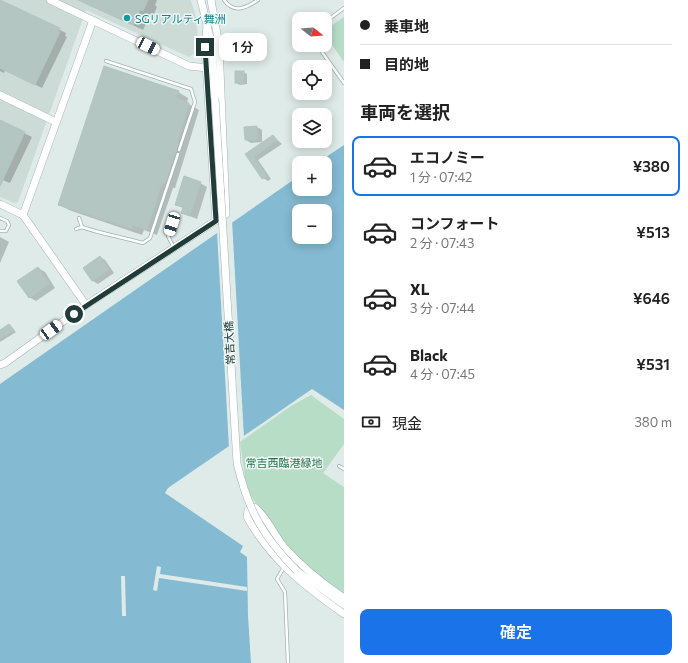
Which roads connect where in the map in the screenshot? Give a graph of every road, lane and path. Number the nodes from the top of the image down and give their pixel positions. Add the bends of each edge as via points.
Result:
1 (50, 0) edge
2 (201, 0) edge
3 (211, 0) edge
4 (224, 0) edge
5 (258, 0) edge
6 (344, 8) edge
7 (332, 17) edge
8 (93, 20) junction
9 (206, 26) junction
10 (216, 26) junction
11 (212, 46) junction
12 (322, 52) edge
13 (106, 61) dead end
14 (207, 68) junction
15 (344, 83) edge
16 (0, 95) edge
17 (56, 122) junction
18 (179, 150) dead end
19 (178, 154) dead end
20 (0, 204) edge
21 (23, 215) junction
22 (0, 218) edge
23 (79, 218) dead end
24 (216, 221) junction
25 (172, 224) dead end
26 (82, 226) junction
27 (76, 228) dead end
28 (0, 231) edge
29 (174, 248) junction
30 (86, 305) junction
31 (0, 365) edge
32 (339, 466) dead end
33 (344, 469) edge
34 (284, 567) junction
35 (344, 598) edge
36 (344, 606) edge
37 (344, 614) edge
38 (288, 663) edge

1 - 8 street
2 - 9 street
3 - 10 street
4 - 5 lane via 238,9 246,8
6 - 7 lane
8 - 14 street via 189,66
8 - 17 street
9 - 11 street
9 - 14 street
10 - 11 street
10 - 24 street via 222,90 226,214
11 - 36 street, 常吉大橋, bridge via 237,463 256,520 266,537 297,571
12 - 15 lane
13 - 18 lane via 191,89 195,102
14 - 24 street
16 - 17 street
17 - 21 street
19 - 26 lane via 150,238 143,243 96,232
20 - 21 street
21 - 30 street
22 - 28 lane via 9,225 6,231
23 - 26 lane
24 - 29 street
25 - 29 lane via 168,236
26 - 27 lane
29 - 30 street
30 - 31 street via 5,364
32 - 33 lane
34 - 35 street via 259,537 247,517 250,508 258,510 295,559
34 - 37 street via 302,584
34 - 38 lane via 277,579 286,592

